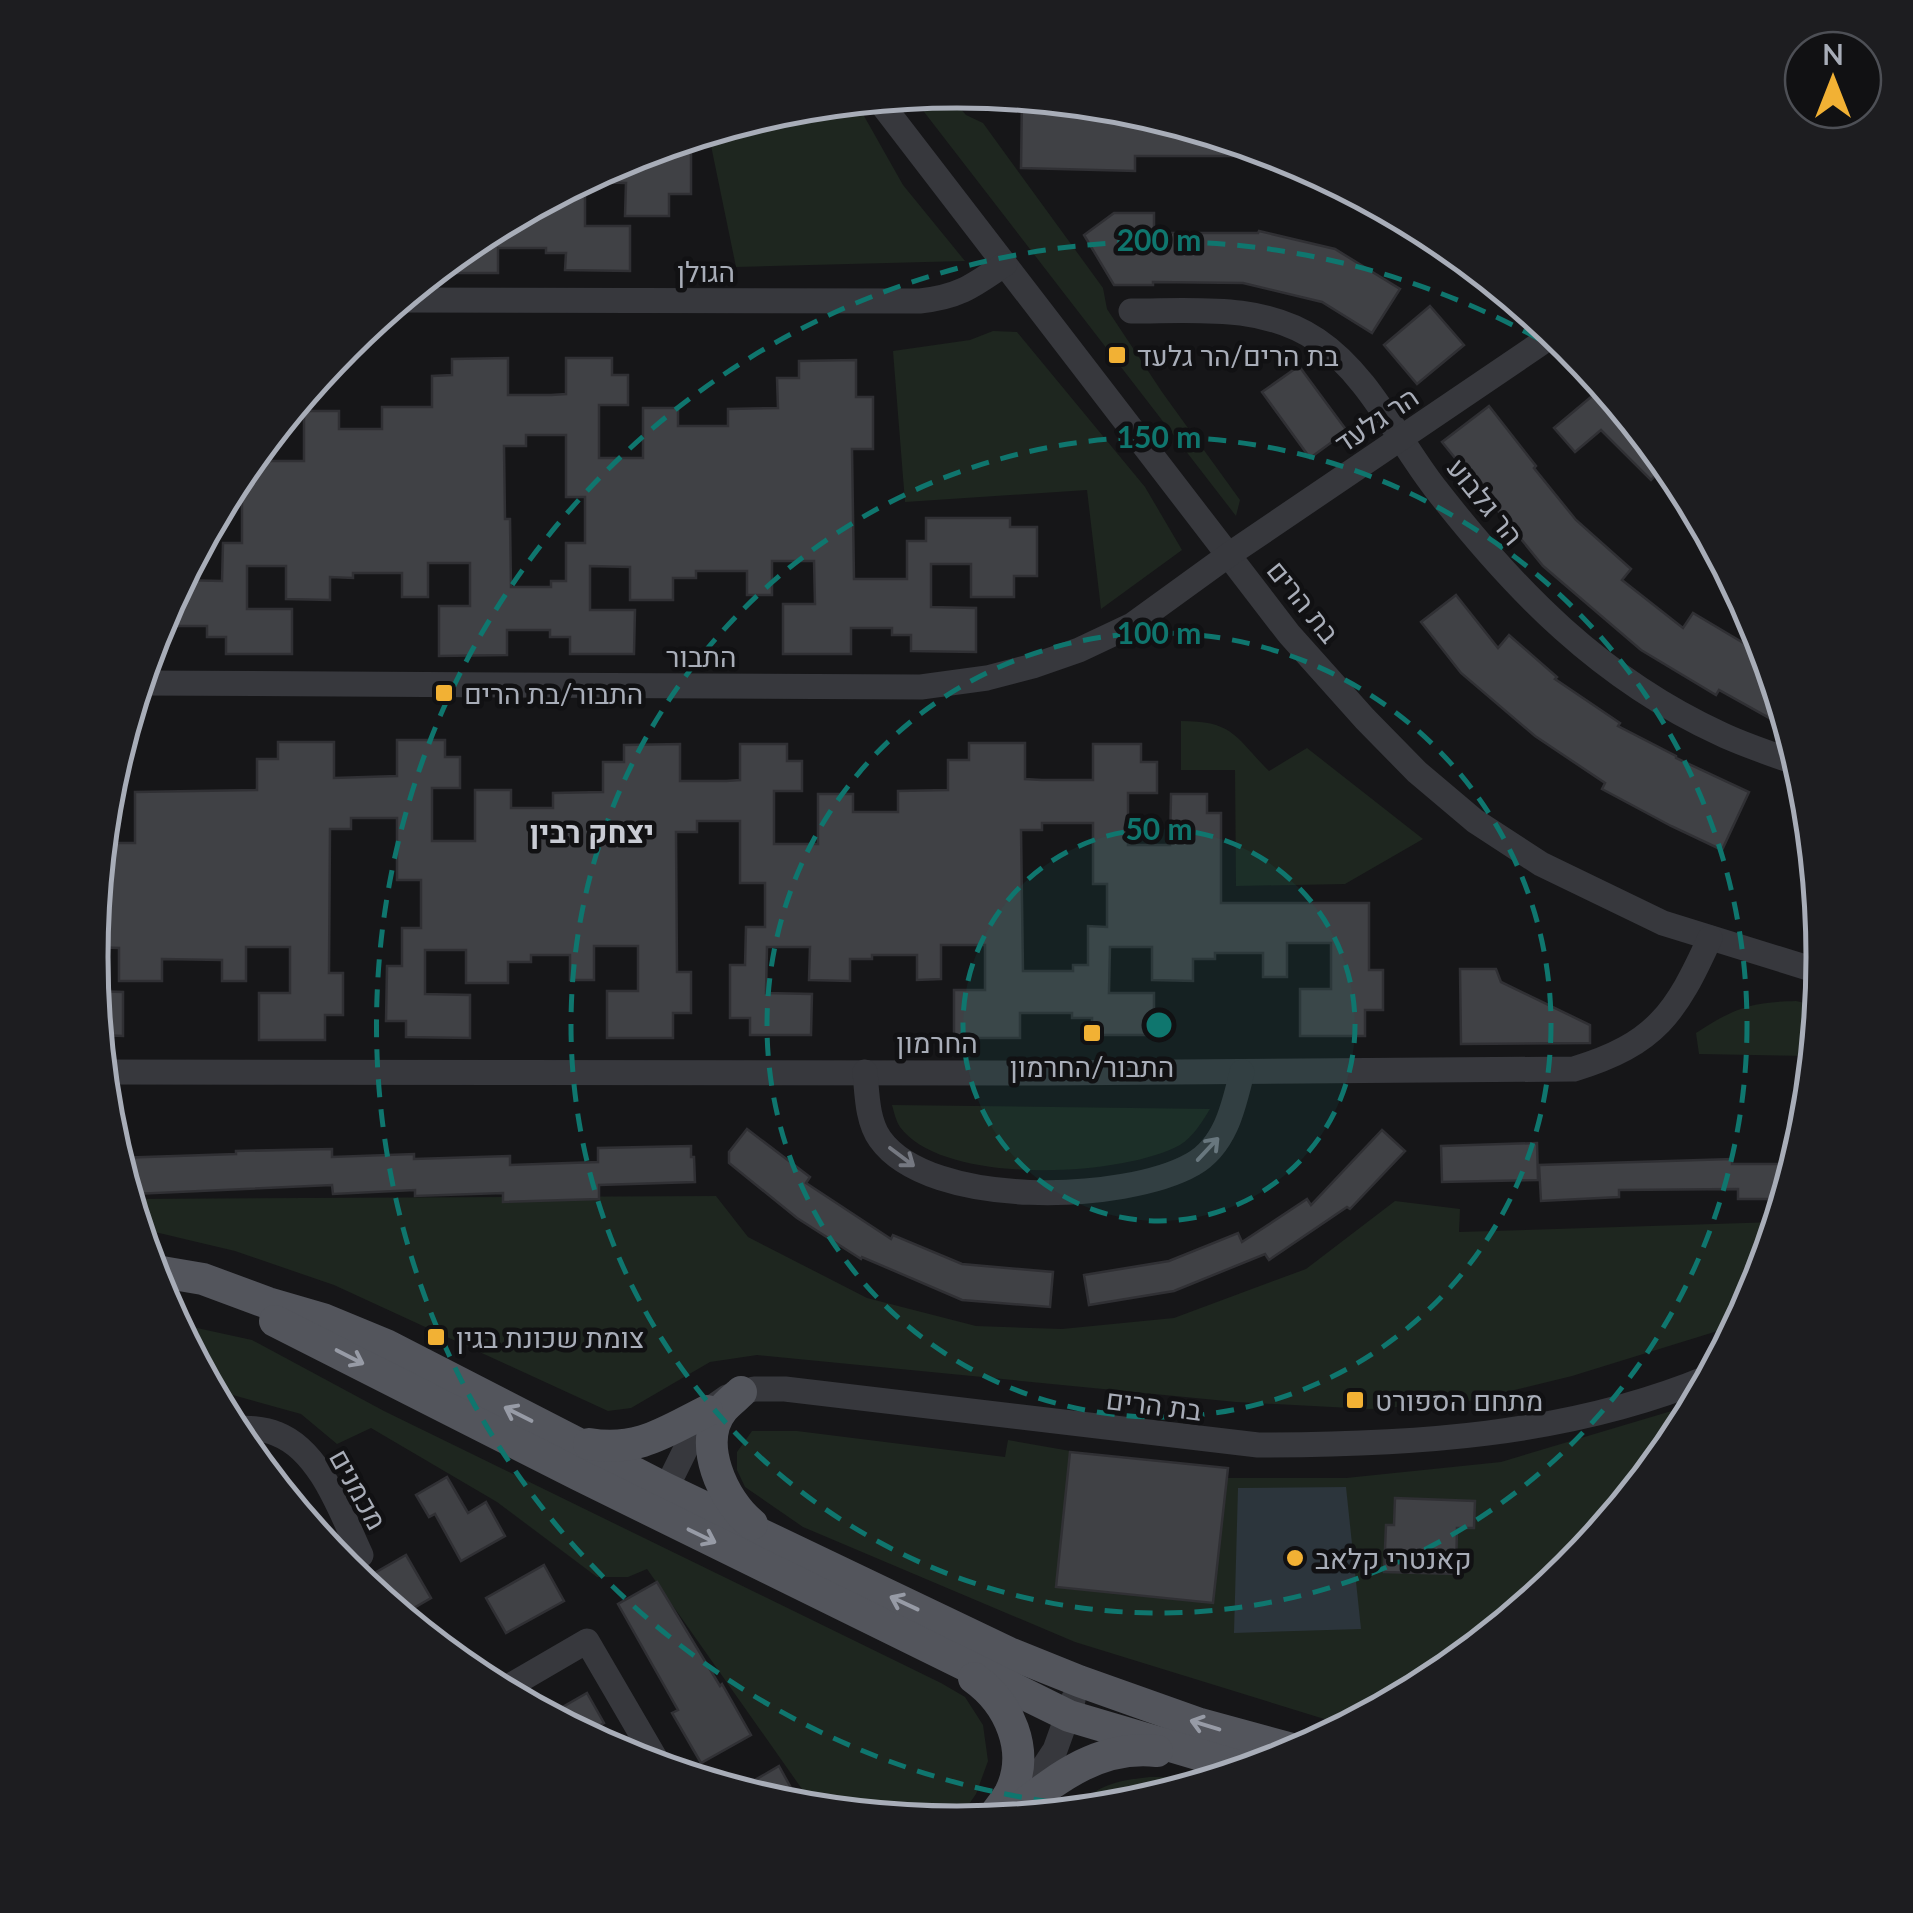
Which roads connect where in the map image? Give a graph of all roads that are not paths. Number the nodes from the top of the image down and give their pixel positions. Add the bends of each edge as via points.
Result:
1 (887, 111) edge
2 (1004, 264) junction
3 (419, 300) edge
4 (1131, 310) dead end
5 (1542, 342) edge
6 (1401, 438) junction
7 (1230, 554) junction
8 (153, 684) edge
9 (1782, 757) edge
10 (1710, 938) junction
11 (1806, 967) edge
12 (116, 1072) edge
13 (864, 1072) junction
14 (1242, 1072) junction
15 (169, 1273) edge
16 (202, 1278) junction
17 (1690, 1384) edge
18 (742, 1392) junction
19 (707, 1411) junction
20 (252, 1430) edge
21 (571, 1441) junction
22 (660, 1501) junction
23 (771, 1540) junction
24 (361, 1554) dead end
25 (947, 1658) junction
26 (515, 1681) edge
27 (1078, 1681) junction
28 (1069, 1716) junction
29 (1273, 1744) edge
30 (649, 1747) edge
31 (1223, 1762) edge
32 (1219, 1763) edge
33 (1027, 1802) edge
34 (1017, 1803) edge
35 (1002, 1804) edge

1 - 2 street, בת הרים
2 - 3 street, הגולן via 948,298 920,301
2 - 7 street, בת הרים
4 - 6 street, הר גלבוע via 1252,314 1315,338 1343,360
5 - 6 street, הר גלעד
6 - 7 street, הר גלעד
6 - 9 street, הר גלבוע via 1491,558 1566,634 1662,703
7 - 8 street, התבור via 1132,625 1078,650 987,678 921,688
7 - 10 street, בת הרים via 1365,719 1474,821 1540,864
10 - 11 street, בת הרים
10 - 14 street, החרמון via 1666,1016 1637,1044 1574,1070
12 - 13 street, החרמון
13 - 14 street, החרמון
13 -> 14 street via 879,1138 901,1158 932,1177 1038,1193 1148,1181 1195,1163 1231,1118
15 - 16 main road
21 -> 16 main road via 386,1345
16 -> 22 main road via 260,1314
17 - 18 street, בת הרים via 1526,1428 1336,1445 1258,1445 786,1389
18 - 19 street, בת הרים
18 - 23 main road via 722,1410 714,1458 741,1516
19 - 21 main road via 630,1446
19 - 22 street
20 - 24 street, מכמנים via 300,1447 326,1481
21 - 22 main road
22 - 23 main road
22 -> 25 main road
27 -> 23 main road
25 - 28 main road
25 - 35 main road via 986,1686 1013,1727 1017,1770
26 - 30 street via 587,1642
27 - 28 street
29 -> 27 main road
28 - 31 main road
28 - 34 street via 1055,1750
32 - 33 main road via 1120,1751 1070,1770

